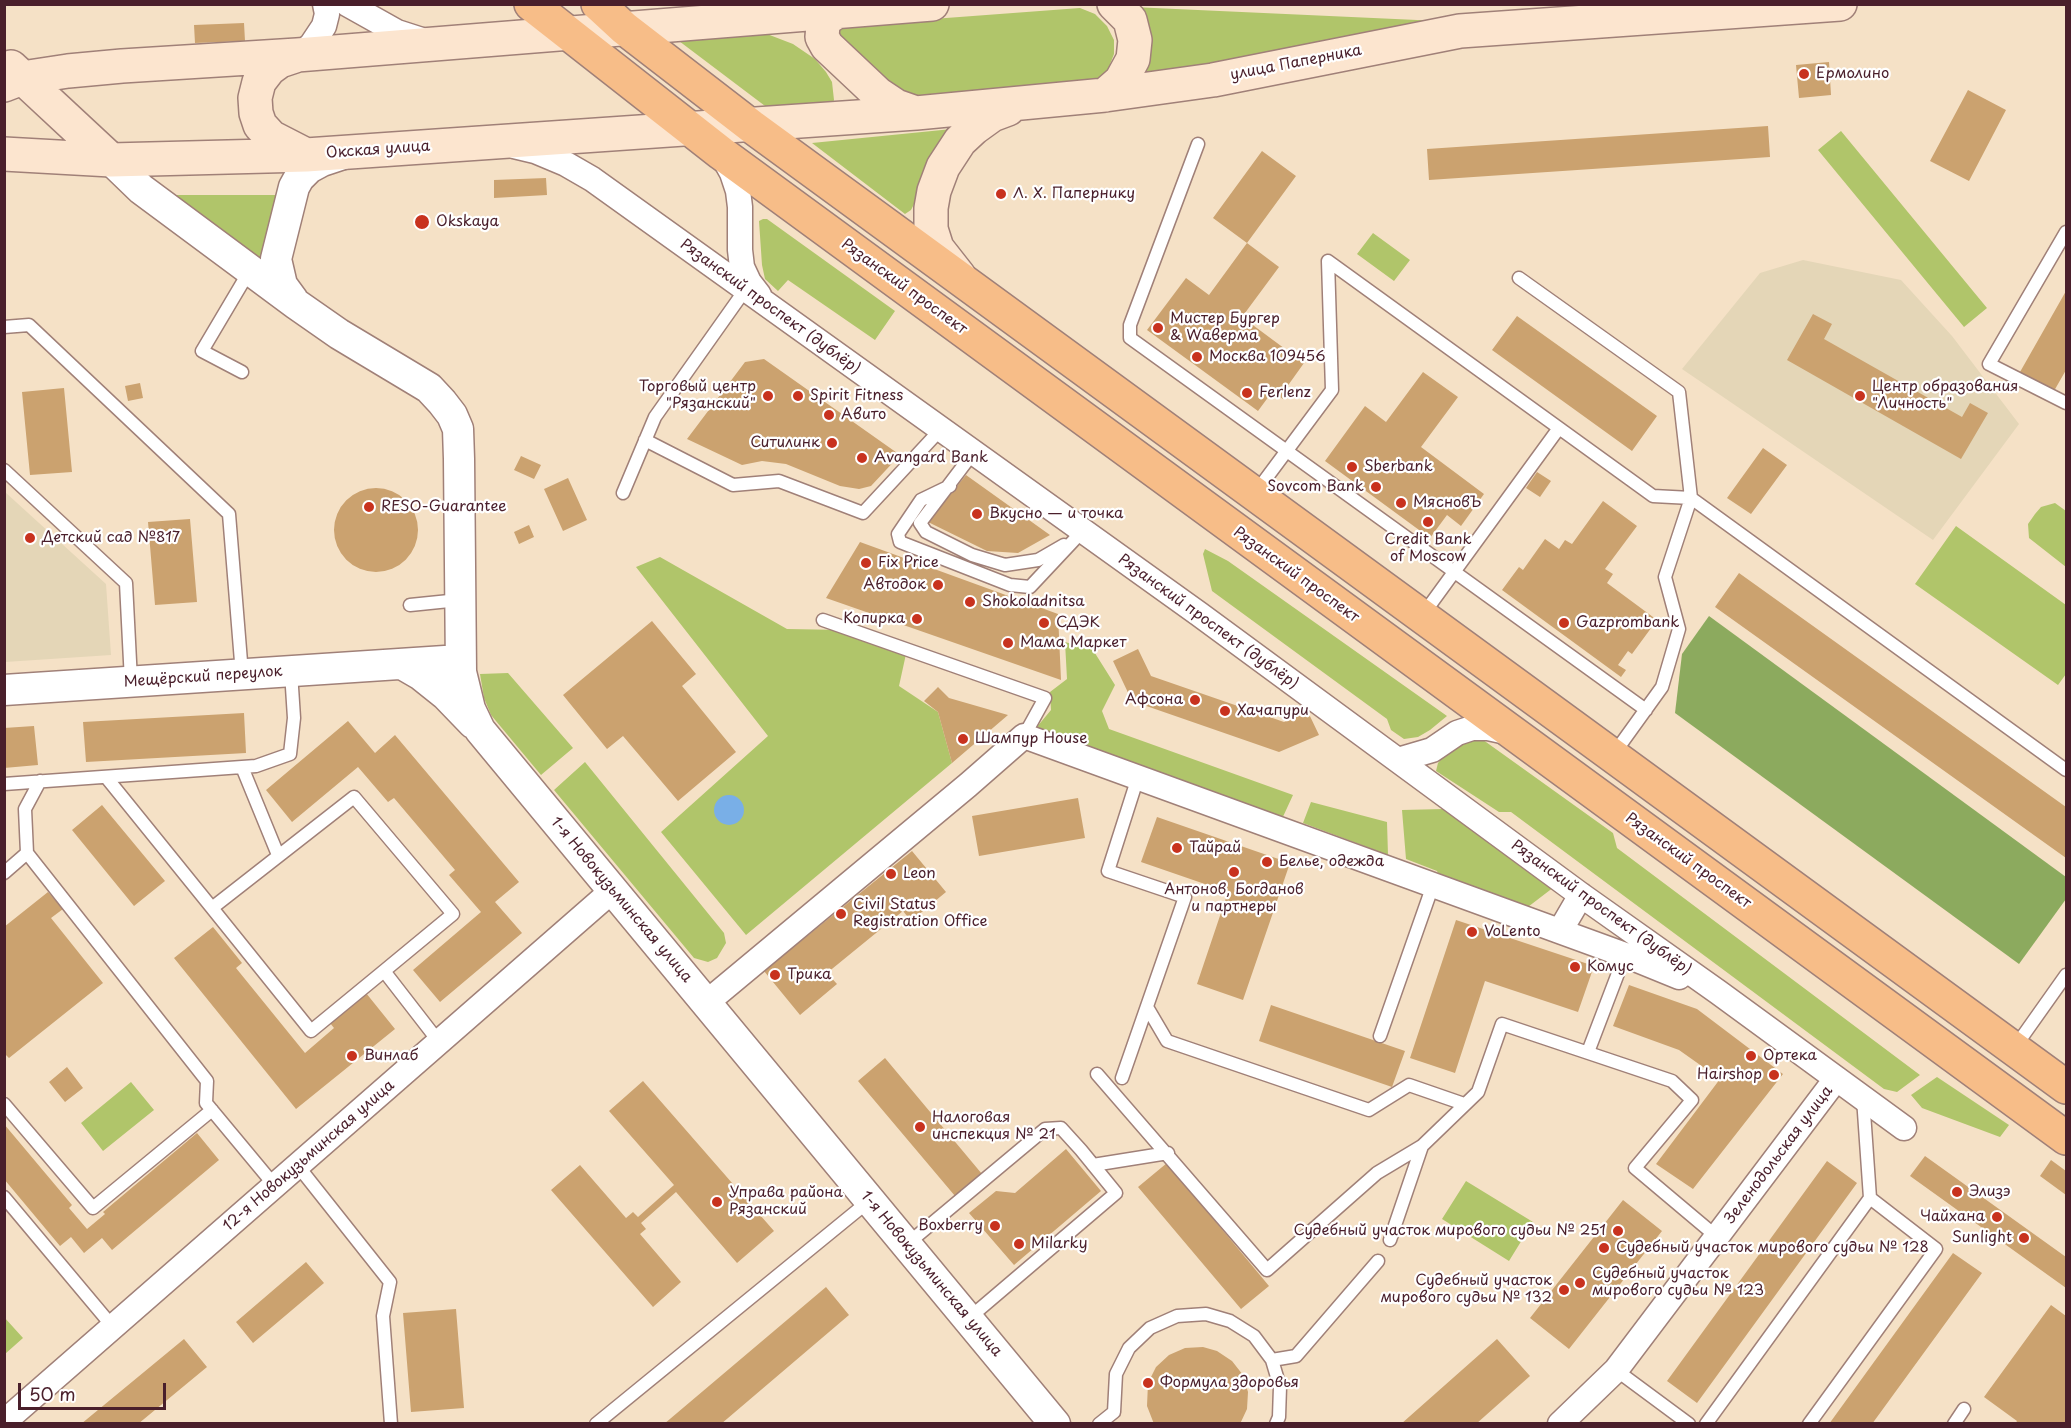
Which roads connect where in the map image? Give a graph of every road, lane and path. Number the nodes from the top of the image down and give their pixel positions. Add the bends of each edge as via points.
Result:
1 (325, 4) edge
2 (347, 4) edge
3 (531, 4) edge
4 (598, 4) edge
5 (932, 4) edge
6 (1113, 4) edge
7 (1840, 4) edge
8 (838, 10) junction
9 (624, 28) junction
10 (565, 33) junction
11 (436, 45) junction
12 (299, 55) junction
13 (10, 74) edge
14 (1105, 95) junction
15 (1025, 102) junction
16 (916, 113) junction
17 (751, 126) junction
18 (690, 130) junction
19 (498, 142) junction
20 (1198, 144) dead end
21 (354, 152) junction
22 (721, 153) junction
23 (4, 154) edge
24 (306, 155) junction
25 (111, 160) junction
26 (2067, 232) edge
27 (250, 270) junction
28 (1520, 278) dead end
29 (964, 282) junction
30 (754, 296) junction
31 (296, 304) junction
32 (4, 327) edge
33 (242, 372) dead end
34 (2067, 403) edge
35 (1560, 428) junction
36 (940, 429) junction
37 (645, 440) junction
38 (1287, 451) junction
39 (973, 453) junction
40 (4, 471) edge
41 (950, 486) junction
42 (623, 493) dead end
43 (1254, 495) junction
44 (1691, 498) junction
45 (1079, 535) junction
46 (1454, 572) junction
47 (460, 600) junction
48 (410, 605) dead end
49 (1421, 617) junction
50 (823, 620) dead end
51 (460, 660) junction
52 (402, 664) junction
53 (291, 671) junction
54 (242, 674) junction
55 (130, 681) junction
56 (4, 690) edge
57 (1646, 710) junction
58 (480, 730) junction
59 (1513, 733) junction
60 (1024, 736) junction
61 (1612, 756) junction
62 (1398, 760) junction
63 (242, 767) junction
64 (2067, 770) edge
65 (106, 777) junction
66 (1138, 777) junction
67 (40, 781) junction
68 (4, 784) edge
69 (27, 853) junction
70 (278, 855) junction
71 (4, 873) edge
72 (1433, 885) junction
73 (613, 890) junction
74 (1581, 895) junction
75 (212, 908) junction
76 (1560, 931) junction
77 (1625, 955) junction
78 (384, 971) junction
79 (2067, 975) edge
80 (1718, 992) junction
81 (706, 1004) junction
82 (1147, 1007) junction
83 (1380, 1036) dead end
84 (440, 1042) junction
85 (2014, 1049) junction
86 (1588, 1052) junction
87 (1097, 1074) dead end
88 (1122, 1078) dead end
89 (1836, 1079) junction
90 (2067, 1088) edge
91 (1863, 1098) junction
92 (4, 1104) edge
93 (1464, 1104) junction
94 (212, 1110) junction
95 (1905, 1128) dead end
96 (2067, 1138) edge
97 (1422, 1146) junction
98 (1168, 1153) junction
99 (1093, 1165) junction
100 (298, 1166) junction
101 (275, 1186) junction
102 (4, 1197) edge
103 (1870, 1197) junction
104 (869, 1200) junction
105 (1717, 1237) junction
106 (1390, 1240) dead end
107 (906, 1245) junction
108 (1378, 1260) dead end
109 (968, 1319) junction
110 (113, 1327) junction
111 (1272, 1360) junction
112 (1616, 1370) junction
113 (1964, 1409) dead end
114 (4, 1422) edge
115 (391, 1424) edge
116 (596, 1424) edge
117 (1055, 1424) edge
118 (1099, 1424) edge
119 (1276, 1424) edge
120 (1560, 1424) edge
121 (1689, 1424) edge
122 (1706, 1424) edge
123 (1809, 1424) edge
124 (1954, 1424) edge

1 - 12 street via 324,26
2 - 11 street via 397,32
3 - 10 main road, Рязанский проспект
4 - 9 main road
5 - 8 main road
6 - 14 main road via 1130,20 1135,40 1133,59 1121,81
7 - 14 main road, улица Паперника via 1460,31 1213,80
8 - 9 main road
8 - 16 main road via 823,25 822,37 827,46 878,94
9 - 10 main road
9 - 17 main road
10 - 11 main road
10 - 18 main road, Рязанский проспект
11 - 12 main road
12 - 13 main road
12 - 24 main road via 280,61 259,82 256,113 271,137
13 - 25 main road
14 - 15 main road, улица Паперника
15 - 16 main road, улица Паперника
15 - 29 main road via 992,115 960,141 943,167 934,191 931,229 937,248
16 - 17 main road, улица Паперника
17 - 18 main road, Окская улица
17 - 29 main road
18 - 19 main road, Окская улица
18 - 22 main road, Рязанский проспект
19 - 21 main road, Окская улица
19 - 30 street, Рязанский проспект (дублёр) via 535,151 592,179
20 - 38 lane via 1130,325 1130,338
21 - 24 main road, Окская улица
21 - 31 street via 335,155 309,168 294,187 276,259 282,285
22 - 30 street via 738,190 742,267
22 - 59 main road, Рязанский проспект
23 - 25 main road, Окская улица
24 - 25 main road, Окская улица
25 - 27 street, 1-я Новокузьминская улица via 141,189
26 - 34 lane via 1989,364
27 - 31 street, 1-я Новокузьминская улица
27 - 33 lane via 202,351
28 - 44 lane via 1679,392
29 - 43 main road
30 - 36 street, Рязанский проспект (дублёр)
30 - 37 lane via 655,417
31 - 47 street, 1-я Новокузьминская улица via 429,388 452,415 458,429
32 - 54 lane via 29,325 229,514
35 - 38 lane via 1328,261 1332,390
35 - 44 lane via 1653,496
35 - 46 lane
36 - 37 lane via 862,513 779,481 733,485
36 - 39 street, Рязанский проспект (дублёр)
37 - 42 lane
38 - 43 lane
38 - 46 lane
39 - 41 lane
39 - 45 street, Рязанский проспект (дублёр)
40 - 55 lane via 126,583
41 - 45 lane via 920,523 926,532 972,555 1005,566 1038,560
41 - 45 lane via 921,500 898,534 900,542 1010,585 1030,587
43 - 49 main road
44 - 57 lane via 1665,577 1679,629 1662,687
44 - 64 lane
45 - 62 street, Рязанский проспект (дублёр)
46 - 49 lane
46 - 57 lane
47 - 48 lane
47 - 51 street, 1-я Новокузьминская улица
49 - 61 main road
50 - 60 lane via 1045,698
51 - 52 street, Мещёрский переулок
51 - 58 street, 1-я Новокузьминская улица via 470,709
52 - 53 street, Мещёрский переулок
52 - 58 street via 446,695
53 - 54 street, Мещёрский переулок
53 - 63 lane via 294,718 290,754
54 - 55 street, Мещёрский переулок
55 - 56 street, Мещёрский переулок
57 - 61 lane
58 - 73 street, 1-я Новокузьминская улица
59 - 62 street via 1472,728 1432,750
59 - 96 main road, Рязанский проспект
60 - 66 street
60 - 81 street
61 - 85 main road
62 - 74 street, Рязанский проспект (дублёр)
63 - 65 lane
63 - 70 lane
65 - 67 lane
65 - 75 lane
66 - 72 street
66 - 82 lane via 1108,871 1185,897
67 - 68 lane
67 - 69 lane via 25,809
69 - 71 lane
69 - 94 lane via 207,1081 206,1103
70 - 75 lane
70 - 78 lane via 354,797 453,914
72 - 76 street
72 - 83 lane
73 - 81 street, 1-я Новокузьминская улица
73 - 84 street, 12-я Новокузьминская улица
74 - 76 street
74 - 80 street, Рязанский проспект (дублёр)
75 - 78 lane via 311,1031
76 - 77 street
77 - 80 street
77 - 86 lane
78 - 84 lane
79 - 85 lane
80 - 89 street, Рязанский проспект (дублёр)
81 - 104 street, 1-я Новокузьминская улица
82 - 88 lane
82 - 93 lane via 1167,1041 1369,1110 1409,1085
84 - 100 street, 12-я Новокузьминская улица
85 - 90 main road
86 - 93 lane via 1503,1024 1478,1092
86 - 105 lane via 1672,1081 1692,1100 1635,1168
87 - 98 lane
89 - 91 street, Рязанский проспект (дублёр)
89 - 105 street, Зеленодольская улица
91 - 95 street, Рязанский проспект (дублёр)
91 - 103 lane
92 - 94 lane via 93,1208
93 - 97 lane
94 - 101 lane
97 - 98 lane via 1377,1173 1267,1270
97 - 106 lane
98 - 99 lane
99 - 107 lane via 1061,1128 1045,1129
99 - 109 lane via 1116,1193
100 - 101 street, 12-я Новокузьминская улица
100 - 115 lane via 390,1282 382,1316
101 - 110 street, 12-я Новокузьминская улица
102 - 110 lane
103 - 122 lane
103 - 123 lane via 1936,1249
104 - 107 street, 1-я Новокузьминская улица
104 - 116 lane
105 - 112 street, Зеленодольская улица
107 - 109 street, 1-я Новокузьминская улица
108 - 111 lane via 1296,1356
109 - 117 street, 1-я Новокузьминская улица
110 - 114 street, 12-я Новокузьминская улица
111 - 118 lane via 1254,1336 1230,1321 1206,1314 1177,1316 1150,1328 1129,1348 1116,1374 1114,1412
111 - 119 lane via 1280,1387
112 - 120 street, Зеленодольская улица
112 - 121 lane
113 - 124 lane

